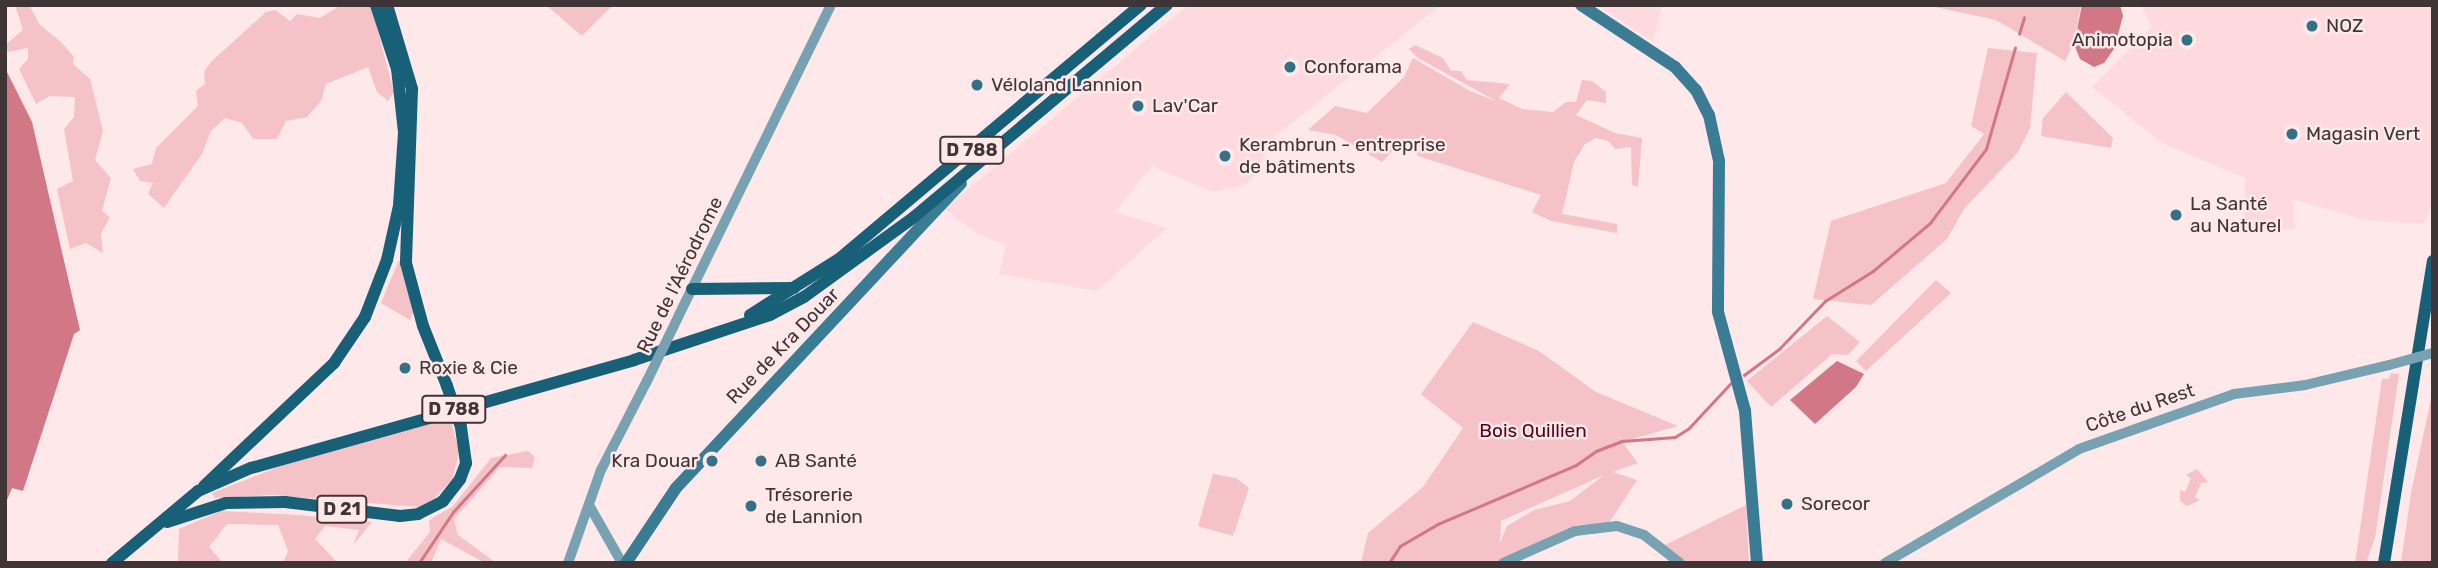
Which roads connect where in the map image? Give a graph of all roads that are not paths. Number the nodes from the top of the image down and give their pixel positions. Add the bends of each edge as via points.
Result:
1 (376, 5) edge
2 (387, 5) edge
3 (831, 5) edge
4 (1141, 5) edge
5 (1167, 5) edge
6 (1581, 5) edge
7 (978, 165) junction
8 (2433, 261) edge
9 (798, 288) junction
10 (692, 289) junction
11 (713, 334) junction
12 (2433, 354) edge
13 (198, 491) junction
14 (589, 505) junction
15 (160, 525) junction
16 (112, 563) edge
17 (568, 563) edge
18 (624, 563) edge
19 (1503, 563) edge
20 (1680, 563) edge
21 (1757, 563) edge
22 (1885, 563) edge
23 (2384, 563) edge

1 - 13 main road via 397,69 404,132 399,206 387,260 365,317 334,363
2 - 15 main road, D 21, bridge via 406,60 414,133 406,263 423,326 461,427 466,463 460,479 443,501 418,514 400,516 285,502 226,503 196,509
3 - 10 street, Rue de l'Aérodrome
4 - 9 main road, D 788 via 839,260
5 - 7 main road, D 788
6 - 21 main road via 1675,67 1696,90 1709,115 1719,161 1718,312 1746,420
7 - 11 main road, D 788 via 815,290 770,315
7 - 18 main road, Rue de Kra Douar via 676,488
8 - 23 main road
9 - 10 main road
9 - 11 main road, D 788
10 - 14 street, Rue de l'Aérodrome, bridge via 601,470
11 - 13 main road, D 788 via 293,453
12 - 22 street, Côte du Rest, bridge via 2305,385 2234,394 2079,449
13 - 15 main road, D 788
14 - 17 street, Rue de l'Aérodrome
14 - 18 street
15 - 16 main road, D 788
19 - 20 street via 1574,531 1617,526 1644,535

